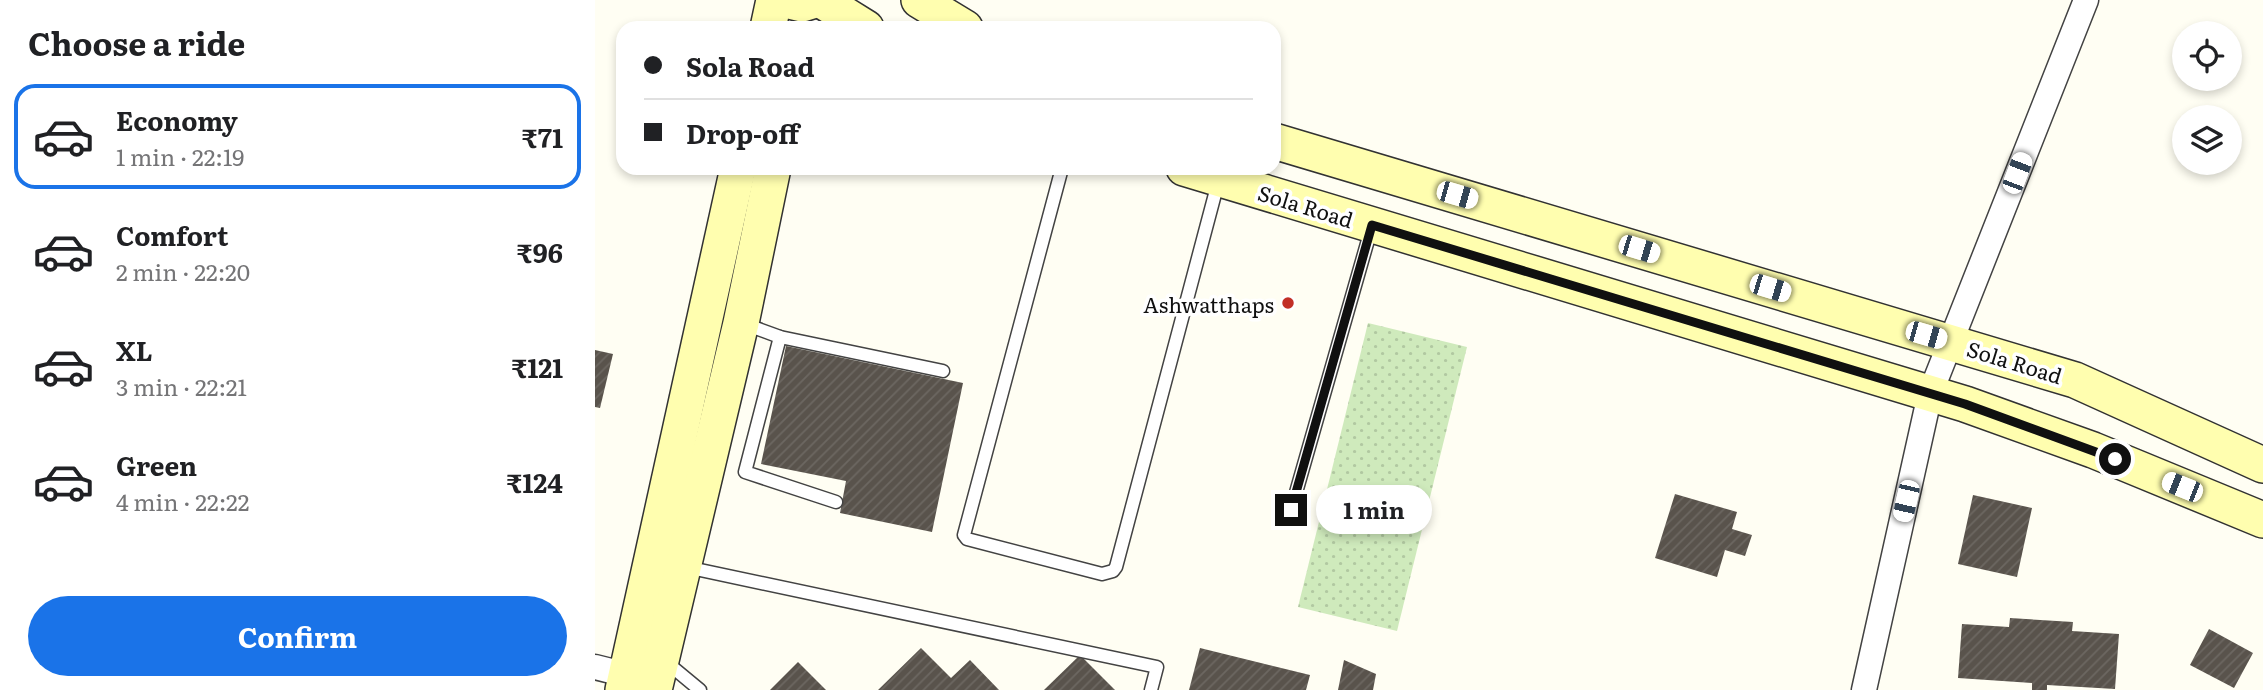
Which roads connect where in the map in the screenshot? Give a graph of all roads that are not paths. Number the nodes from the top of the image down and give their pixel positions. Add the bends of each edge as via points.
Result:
1 (919, 0) edge
2 (2086, 0) edge
3 (799, 5) edge
4 (777, 21) edge
5 (846, 21) edge
6 (954, 21) edge
7 (1281, 143) edge
8 (737, 175) edge
9 (772, 175) edge
10 (1060, 175) edge
11 (1206, 175) edge
12 (1219, 179) junction
13 (1372, 225) junction
14 (741, 323) junction
15 (780, 337) junction
16 (1952, 342) junction
17 (943, 371) dead end
18 (1930, 394) junction
19 (2263, 465) edge
20 (2204, 496) junction
21 (836, 502) dead end
22 (1291, 510) dead end
23 (2263, 520) edge
24 (2263, 538) edge
25 (683, 566) junction
26 (632, 676) edge
27 (700, 690) edge
28 (1151, 690) edge
29 (1864, 690) edge

1 - 6 main road
2 - 16 street
3 - 4 main road
3 - 5 main road
7 - 16 main road, Sola Road
8 - 26 main road
9 - 14 main road
10 - 12 lane via 964,535 1102,574 1116,567
11 - 12 main road, Sola Road
12 - 13 main road, Sola Road
13 - 18 main road, Sola Road
13 - 22 lane
14 - 15 lane
14 - 25 main road
15 - 17 lane
15 - 21 lane via 745,472
16 - 18 street
16 - 19 main road, Sola Road via 2075,380
18 - 20 main road, Sola Road via 2093,450
18 - 29 street
20 - 23 main road, Sola Road
20 - 24 main road
25 - 26 main road
25 - 28 lane via 1157,667
26 - 27 lane

